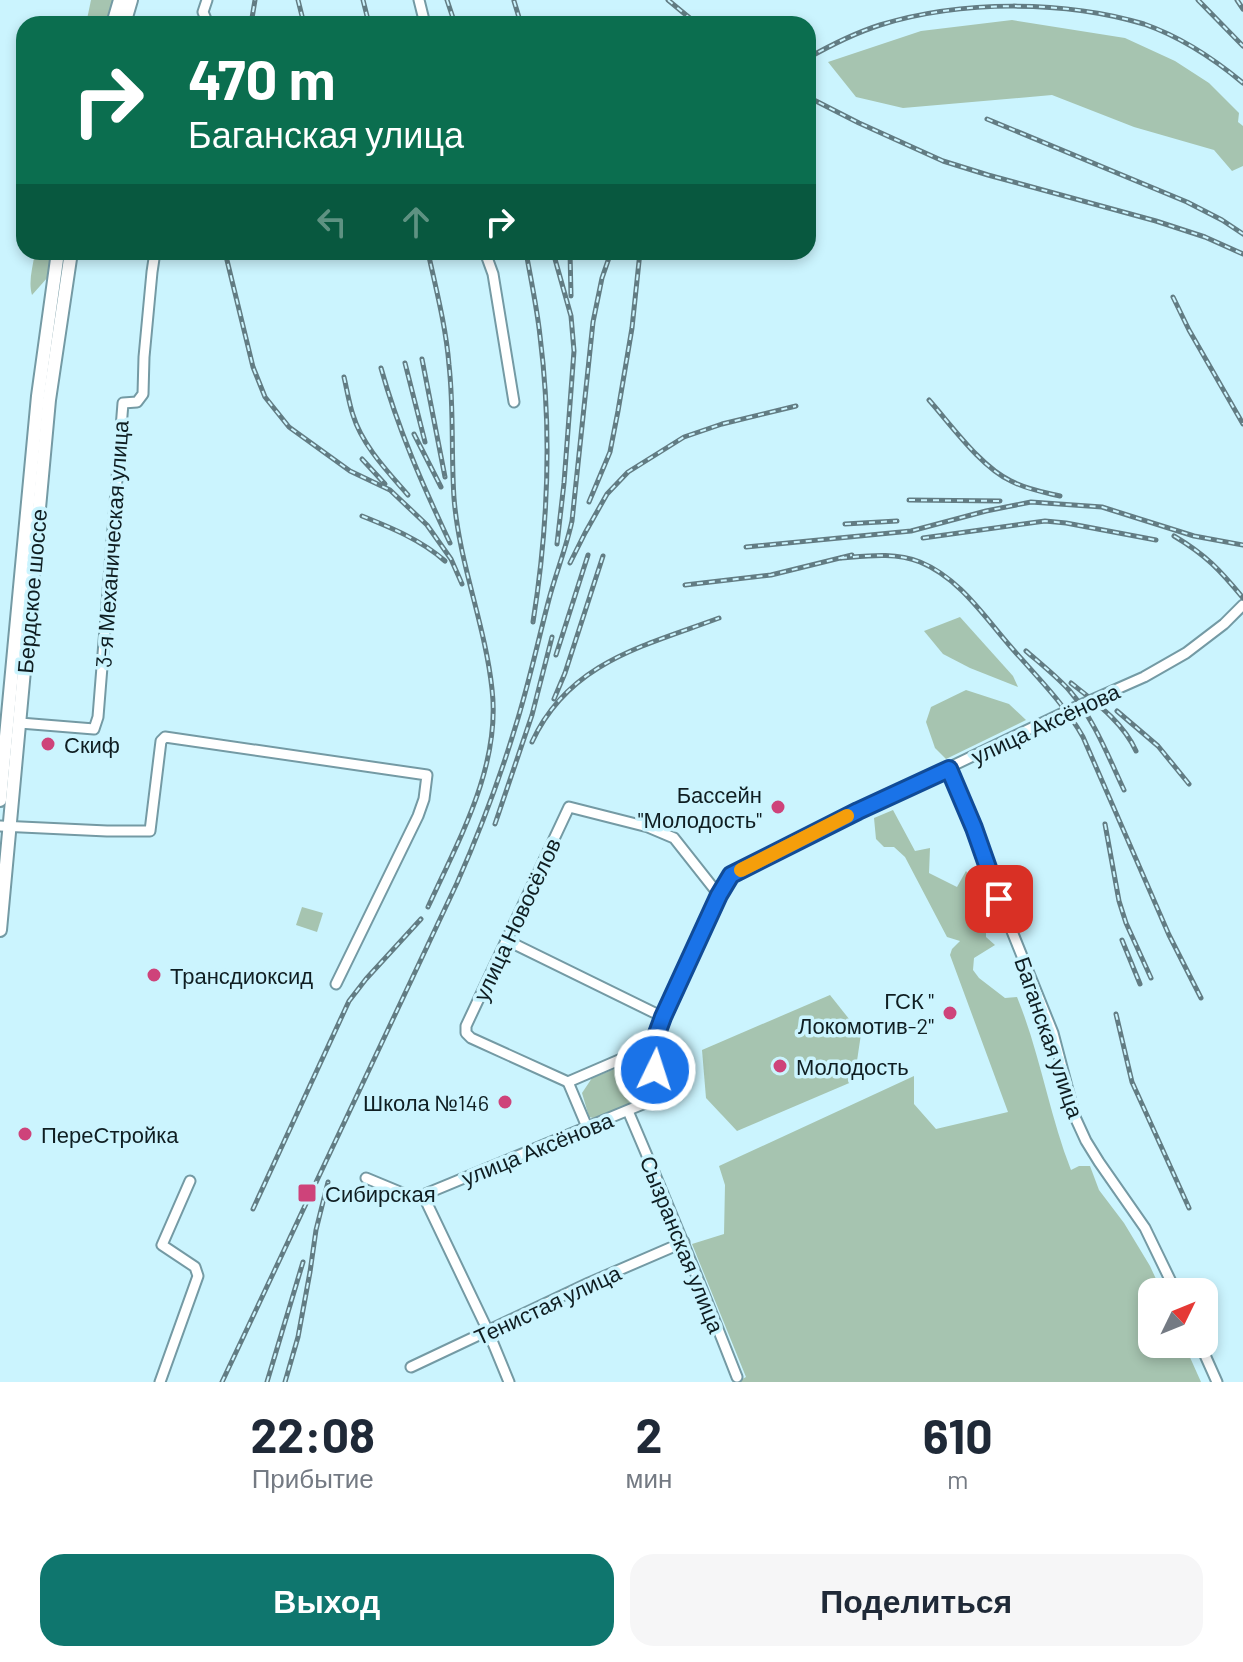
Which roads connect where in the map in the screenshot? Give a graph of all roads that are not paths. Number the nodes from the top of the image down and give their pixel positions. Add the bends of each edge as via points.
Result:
1 (57, 260) edge
2 (70, 260) edge
3 (154, 260) edge
4 (488, 260) edge
5 (514, 402) dead end
6 (1243, 605) edge
7 (20, 723) junction
8 (949, 769) junction
9 (0, 800) edge
10 (5, 826) edge
11 (3, 869) edge
12 (719, 895) junction
13 (0, 930) edge
14 (506, 940) junction
15 (336, 984) dead end
16 (663, 1017) junction
17 (655, 1039) junction
18 (568, 1082) junction
19 (628, 1111) junction
20 (587, 1127) junction
21 (366, 1178) dead end
22 (190, 1181) dead end
23 (423, 1195) junction
24 (684, 1242) junction
25 (1169, 1278) edge
26 (488, 1331) junction
27 (1206, 1358) edge
28 (411, 1367) dead end
29 (737, 1377) dead end
30 (160, 1382) edge
31 (509, 1382) edge
32 (1217, 1382) edge

1 - 9 highway, Бердское шоссе via 38,396
2 - 7 highway, Бердское шоссе via 47,414
3 - 7 street, 3-я Механическая улица via 143,394 137,402 123,403 98,717 94,729
4 - 5 street
6 - 8 street, улица Аксёнова via 1186,653 1144,677
7 - 10 highway, Бердское шоссе
8 - 12 street, улица Аксёнова via 731,875
8 - 25 street, Баганская улица via 1049,1020 1075,1117 1145,1228
10 - 11 highway, Бердское шоссе
10 - 15 street via 150,831 165,737 427,775 418,816
11 - 13 highway, Бердское шоссе
12 - 14 street, улица Новосёлов via 674,838 569,807
12 - 16 street, улица Аксёнова
14 - 16 street
14 - 18 street, улица Новосёлов via 466,1033
16 - 17 street, улица Аксёнова
17 - 18 street via 640,1051
17 - 19 street, улица Аксёнова via 658,1094
18 - 20 street
19 - 20 street, улица Аксёнова
19 - 24 street, Сызранская улица
20 - 23 street, улица Аксёнова
21 - 23 street via 407,1195
22 - 30 street via 162,1245 195,1267 198,1276
23 - 26 street
24 - 26 street, Тенистая улица
24 - 29 street, Сызранская улица
26 - 28 street, Тенистая улица
26 - 31 street
27 - 32 street

